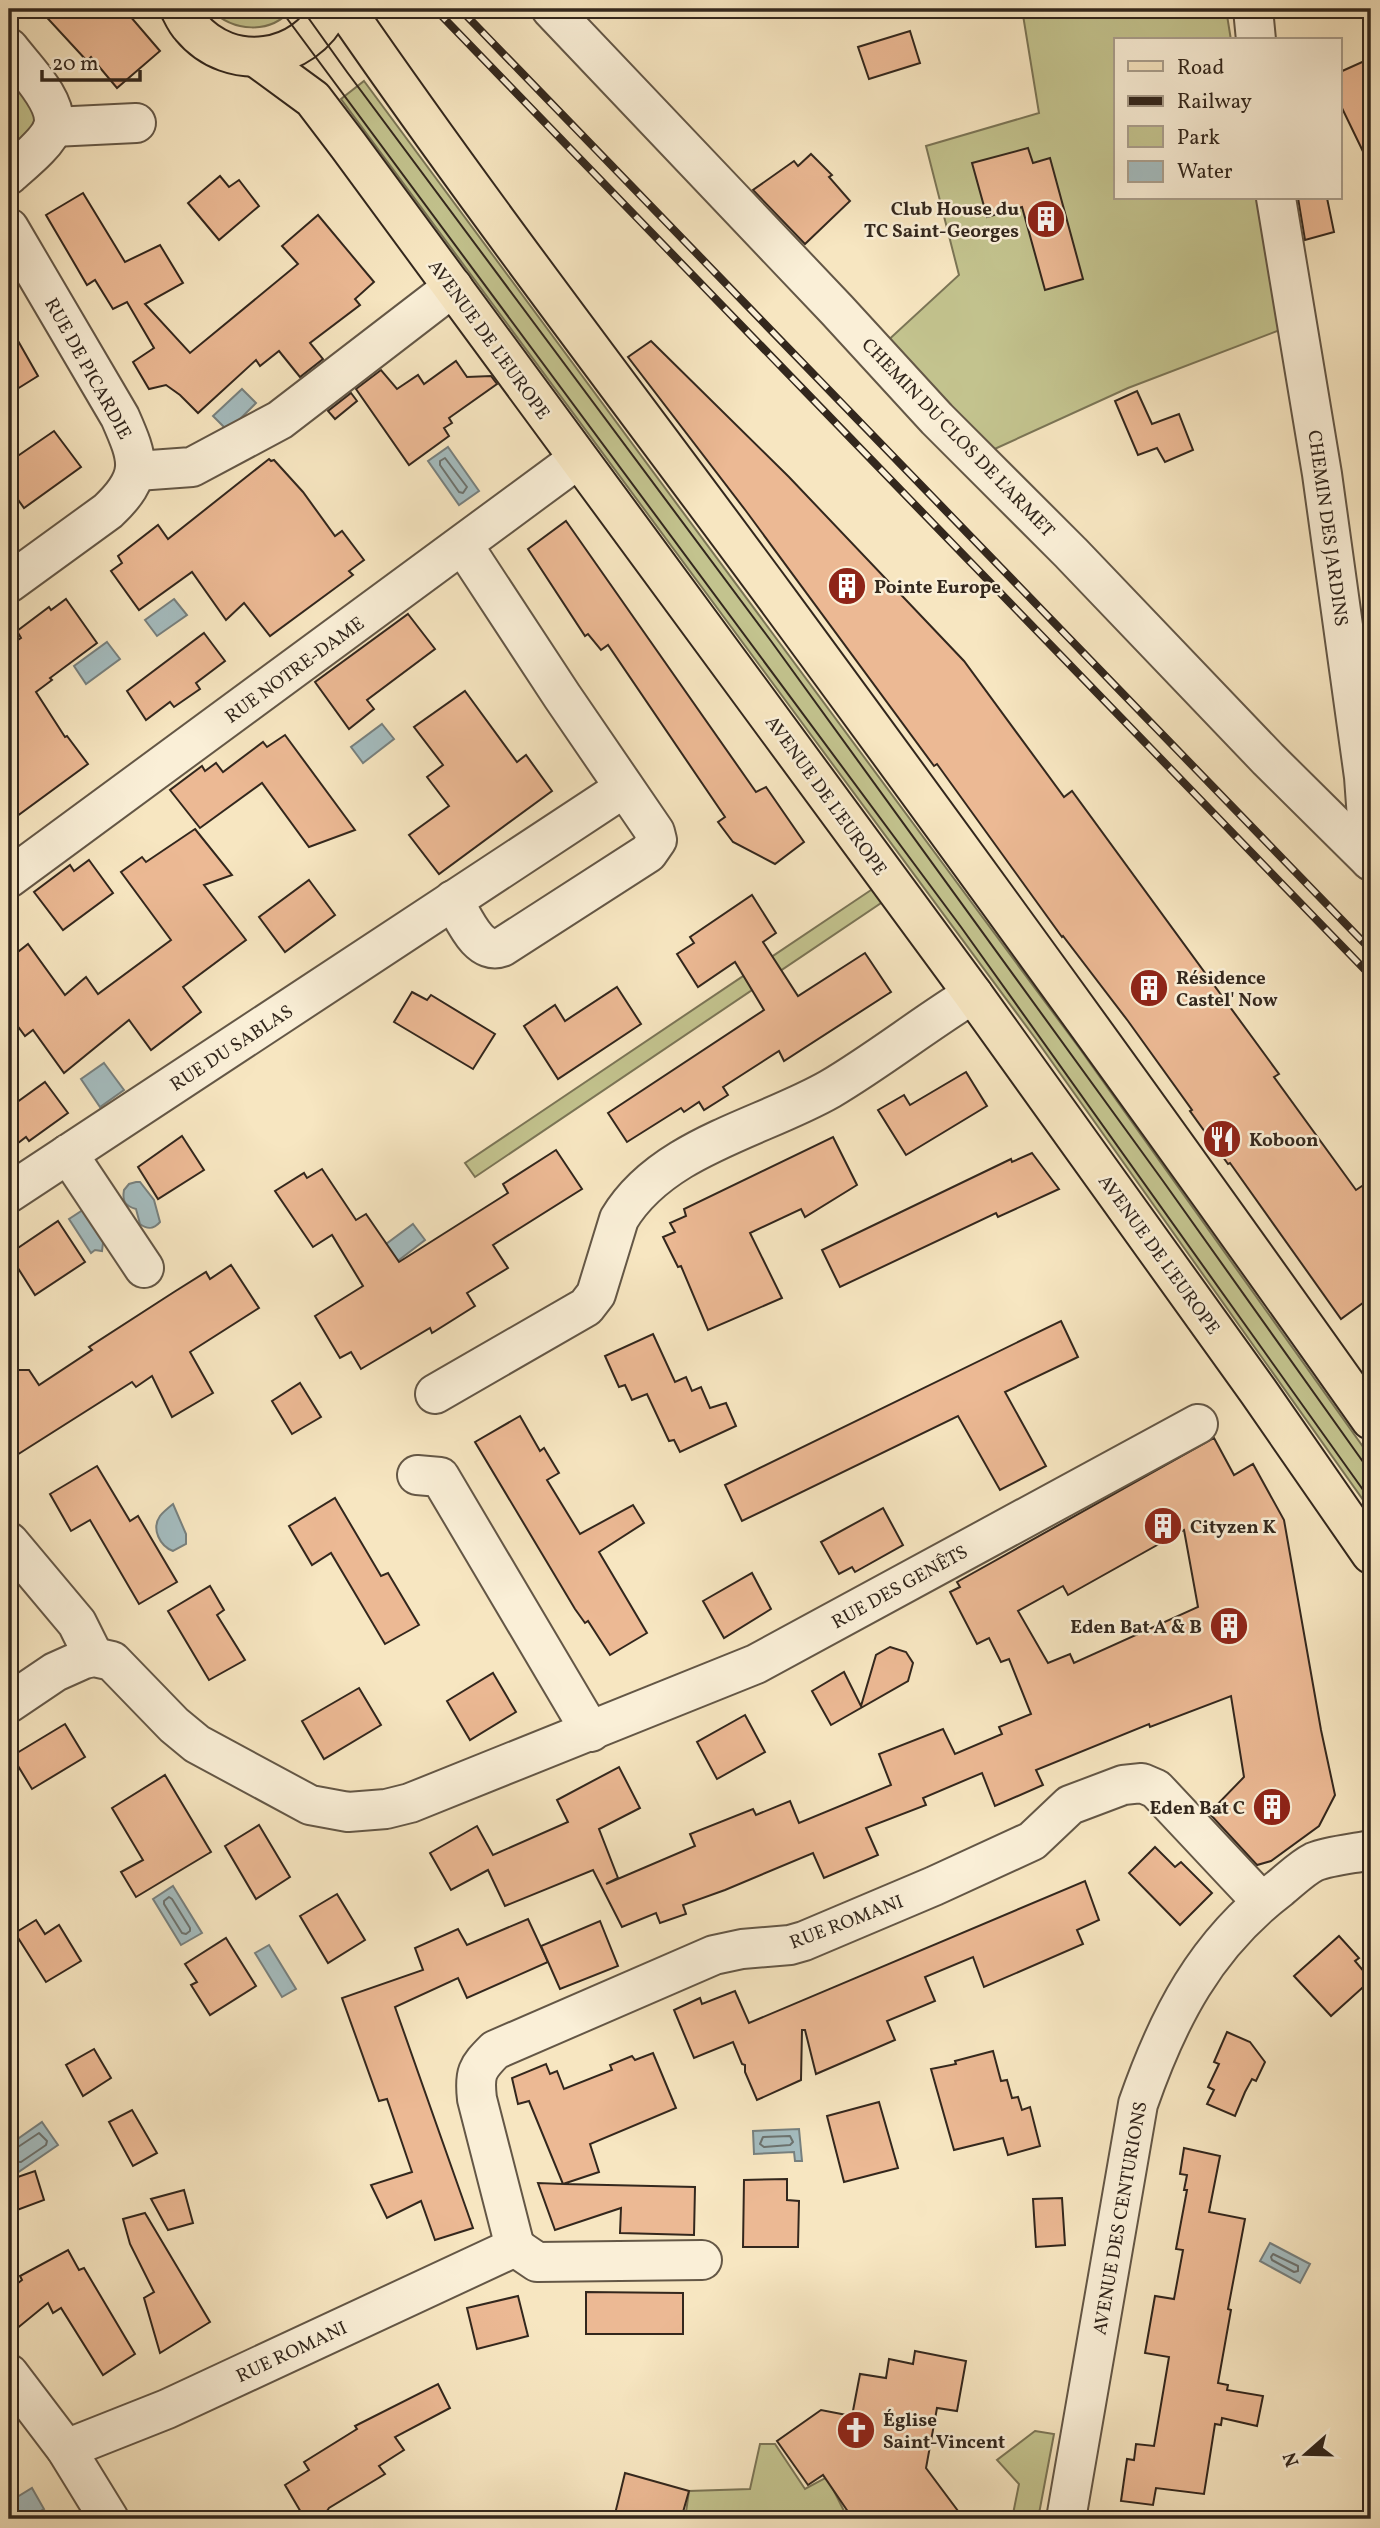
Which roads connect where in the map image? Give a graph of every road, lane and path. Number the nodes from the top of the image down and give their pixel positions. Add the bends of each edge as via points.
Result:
1 (180, 9) edge
2 (330, 9) edge
3 (345, 9) edge
4 (551, 9) edge
5 (1253, 9) edge
6 (1256, 38) edge
7 (9, 48) edge
8 (257, 58) junction
9 (136, 122) dead end
10 (53, 127) junction
11 (9, 176) edge
12 (1276, 200) edge
13 (9, 228) edge
14 (453, 287) junction
15 (579, 459) junction
16 (136, 471) junction
17 (463, 545) junction
18 (9, 583) edge
19 (1368, 776) edge
20 (624, 788) junction
21 (1371, 860) edge
22 (9, 878) edge
23 (453, 900) junction
24 (973, 994) junction
25 (68, 1154) junction
26 (9, 1193) edge
27 (144, 1268) dead end
28 (435, 1394) dead end
29 (1371, 1420) edge
30 (1198, 1424) dead end
31 (417, 1475) dead end
32 (9, 1542) edge
33 (1371, 1554) edge
34 (94, 1657) junction
35 (9, 1703) edge
36 (591, 1732) junction
37 (1370, 1851) edge
38 (1262, 1902) junction
39 (515, 2247) junction
40 (702, 2260) dead end
41 (9, 2374) edge
42 (66, 2449) junction
43 (109, 2519) edge
44 (1066, 2519) edge

1 - 8 main road via 190,27 209,44 232,55
2 - 8 main road via 305,41 282,53
3 - 29 main road
4 - 21 street, CHEMIN DU CLOS DE L'ARMET via 937,419
5 - 6 street
7 - 10 street via 46,95 54,111
8 - 14 main road, AVENUE DE L'EUROPE via 313,99
9 - 10 street
10 - 11 street
12 - 19 street, CHEMIN DES JARDINS
13 - 16 street, RUE DE PICARDIE via 120,417 134,449
14 - 15 main road, AVENUE DE L'EUROPE
14 - 16 street via 280,420 192,467
15 - 17 street, RUE NOTRE-DAME
15 - 24 main road, AVENUE DE L'EUROPE
16 - 18 street via 108,512
17 - 20 street
17 - 22 street, RUE NOTRE-DAME
19 - 21 street, CHEMIN DES JARDINS
20 - 23 street, RUE DU SABLAS
20 - 23 street via 655,832 657,839 648,853 494,950 478,941
23 - 25 street, RUE DU SABLAS
24 - 28 street via 830,1089 692,1154 658,1175 619,1219 596,1294 586,1307
24 - 33 main road, AVENUE DE L'EUROPE
25 - 26 street, RUE DU SABLAS
25 - 27 street
30 - 36 street, RUE DES GENÊTS via 756,1664
31 - 36 street via 440,1477
32 - 34 street via 77,1623
34 - 35 street via 55,1672
34 - 36 street, RUE DES GENÊTS via 112,1661 197,1744 310,1805 348,1812 410,1803
37 - 38 street, AVENUE DES CENTURIONS via 1314,1862
38 - 39 street, RUE ROMANI via 1156,1789 1142,1783 1123,1784 1070,1805 1032,1842 922,1891 790,1945 714,1955 495,2050 475,2078 477,2099
38 - 44 street, AVENUE DES CENTURIONS via 1203,1966 1178,2006 1138,2104
39 - 40 street via 537,2262
39 - 42 street, RUE ROMANI via 167,2409
41 - 42 street
42 - 43 street

